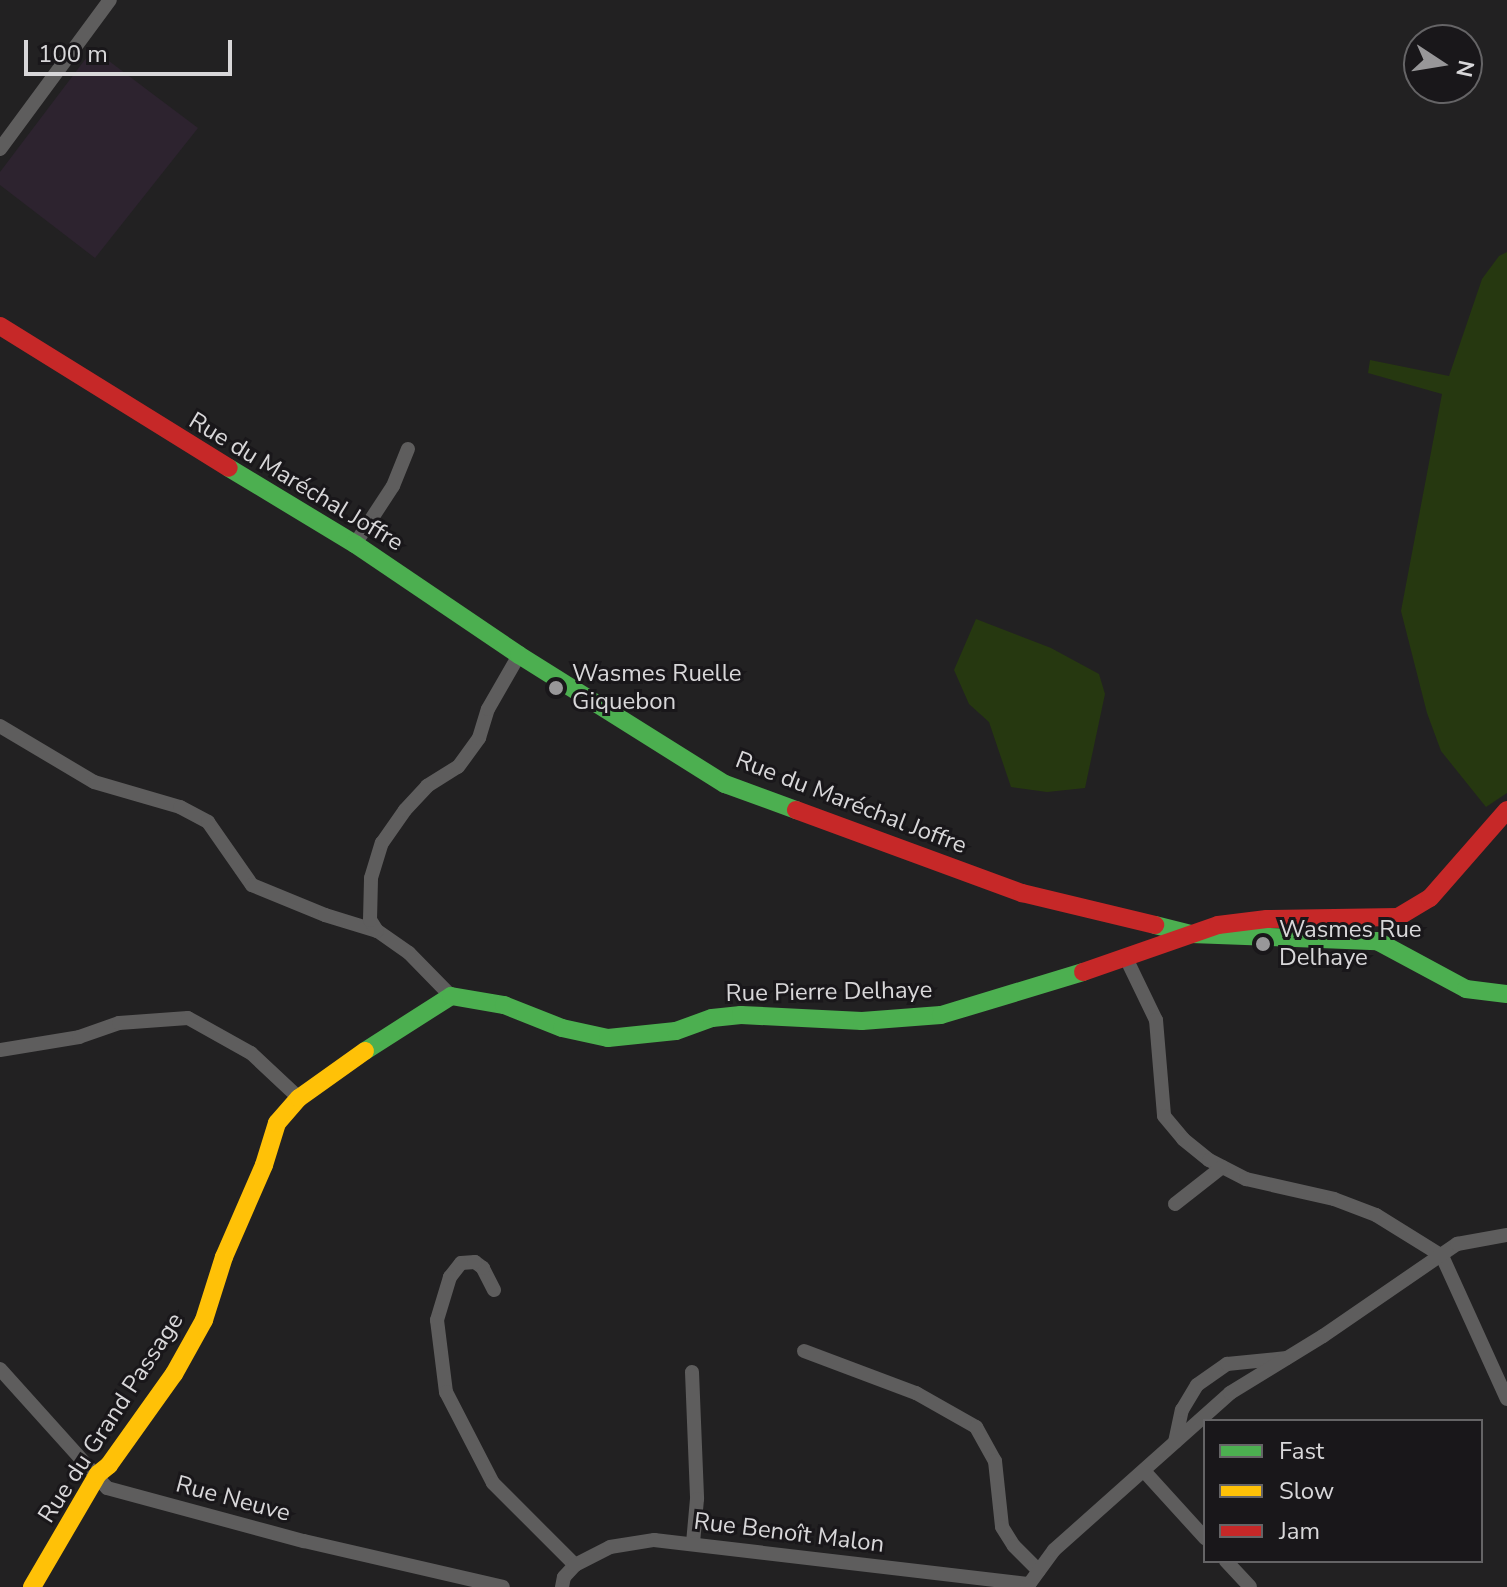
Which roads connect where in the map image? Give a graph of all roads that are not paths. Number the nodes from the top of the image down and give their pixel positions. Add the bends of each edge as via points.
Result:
1 (110, 0) edge
2 (0, 149) edge
3 (0, 326) edge
4 (408, 449) dead end
5 (355, 544) junction
6 (519, 655) junction
7 (0, 726) edge
8 (1507, 810) edge
9 (377, 931) junction
10 (1191, 934) junction
11 (1125, 956) junction
12 (1507, 994) edge
13 (451, 996) junction
14 (0, 1050) edge
15 (299, 1098) junction
16 (1222, 1167) junction
17 (1175, 1204) dead end
18 (1507, 1235) edge
19 (1442, 1256) junction
20 (494, 1290) dead end
21 (804, 1351) dead end
22 (1288, 1358) junction
23 (0, 1369) edge
24 (692, 1372) dead end
25 (1507, 1399) edge
26 (1175, 1443) junction
27 (1144, 1471) junction
28 (98, 1474) junction
29 (1203, 1536) edge
30 (693, 1543) junction
31 (1228, 1563) edge
32 (575, 1565) junction
33 (1039, 1571) junction
34 (471, 1583) edge
35 (1028, 1586) edge
36 (32, 1587) edge
37 (503, 1587) edge
38 (562, 1587) edge
39 (1250, 1587) edge

1 - 2 street
3 - 5 street, Rue du Maréchal Joffre
4 - 5 street via 393,486
5 - 6 street, Rue du Maréchal Joffre
6 - 9 street via 488,709 479,738 458,767 427,786 382,843 371,878 370,920
6 - 10 street, Rue du Maréchal Joffre via 725,784 1022,893
7 - 9 street via 94,782 180,807 208,822 252,885
8 - 10 street, Rue Pierre Delhaye via 1430,898 1398,917 1267,919
9 - 13 street via 409,953
10 - 11 street, Rue Pierre Delhaye
10 - 12 street, Rue du Maréchal Joffre via 1377,941 1466,989
11 - 13 street, Rue Pierre Delhaye via 1029,991 941,1015 862,1021 741,1015 642,1036 608,1038 562,1028 504,1005
11 - 16 street via 1156,1020 1164,1116 1183,1139
13 - 15 street, Rue du Grand Passage
14 - 15 street via 79,1037 119,1023 188,1018 251,1053
15 - 28 street, Rue du Grand Passage via 277,1123 204,1320 174,1374
16 - 17 street
16 - 19 street via 1246,1179 1334,1199 1376,1215
18 - 19 street via 1457,1244
19 - 22 street
19 - 25 street
20 - 32 street via 475,1262 461,1263 450,1277 437,1320 446,1392 493,1483
21 - 33 street via 916,1393 976,1427 995,1461 1002,1527
22 - 26 street via 1230,1393
22 - 26 street via 1227,1364 1197,1385 1182,1410
23 - 28 street, Rue Neuve
24 - 30 street via 697,1499
26 - 27 street
27 - 29 street
27 - 33 street via 1054,1550
28 - 34 street, Rue Neuve via 107,1488
28 - 36 street, Rue du Grand Passage
30 - 32 street, Rue Benoît Malon via 654,1540 610,1547
30 - 35 street, Rue Benoît Malon
31 - 39 street
32 - 38 street
33 - 35 street
34 - 37 street, Rue Neuve

